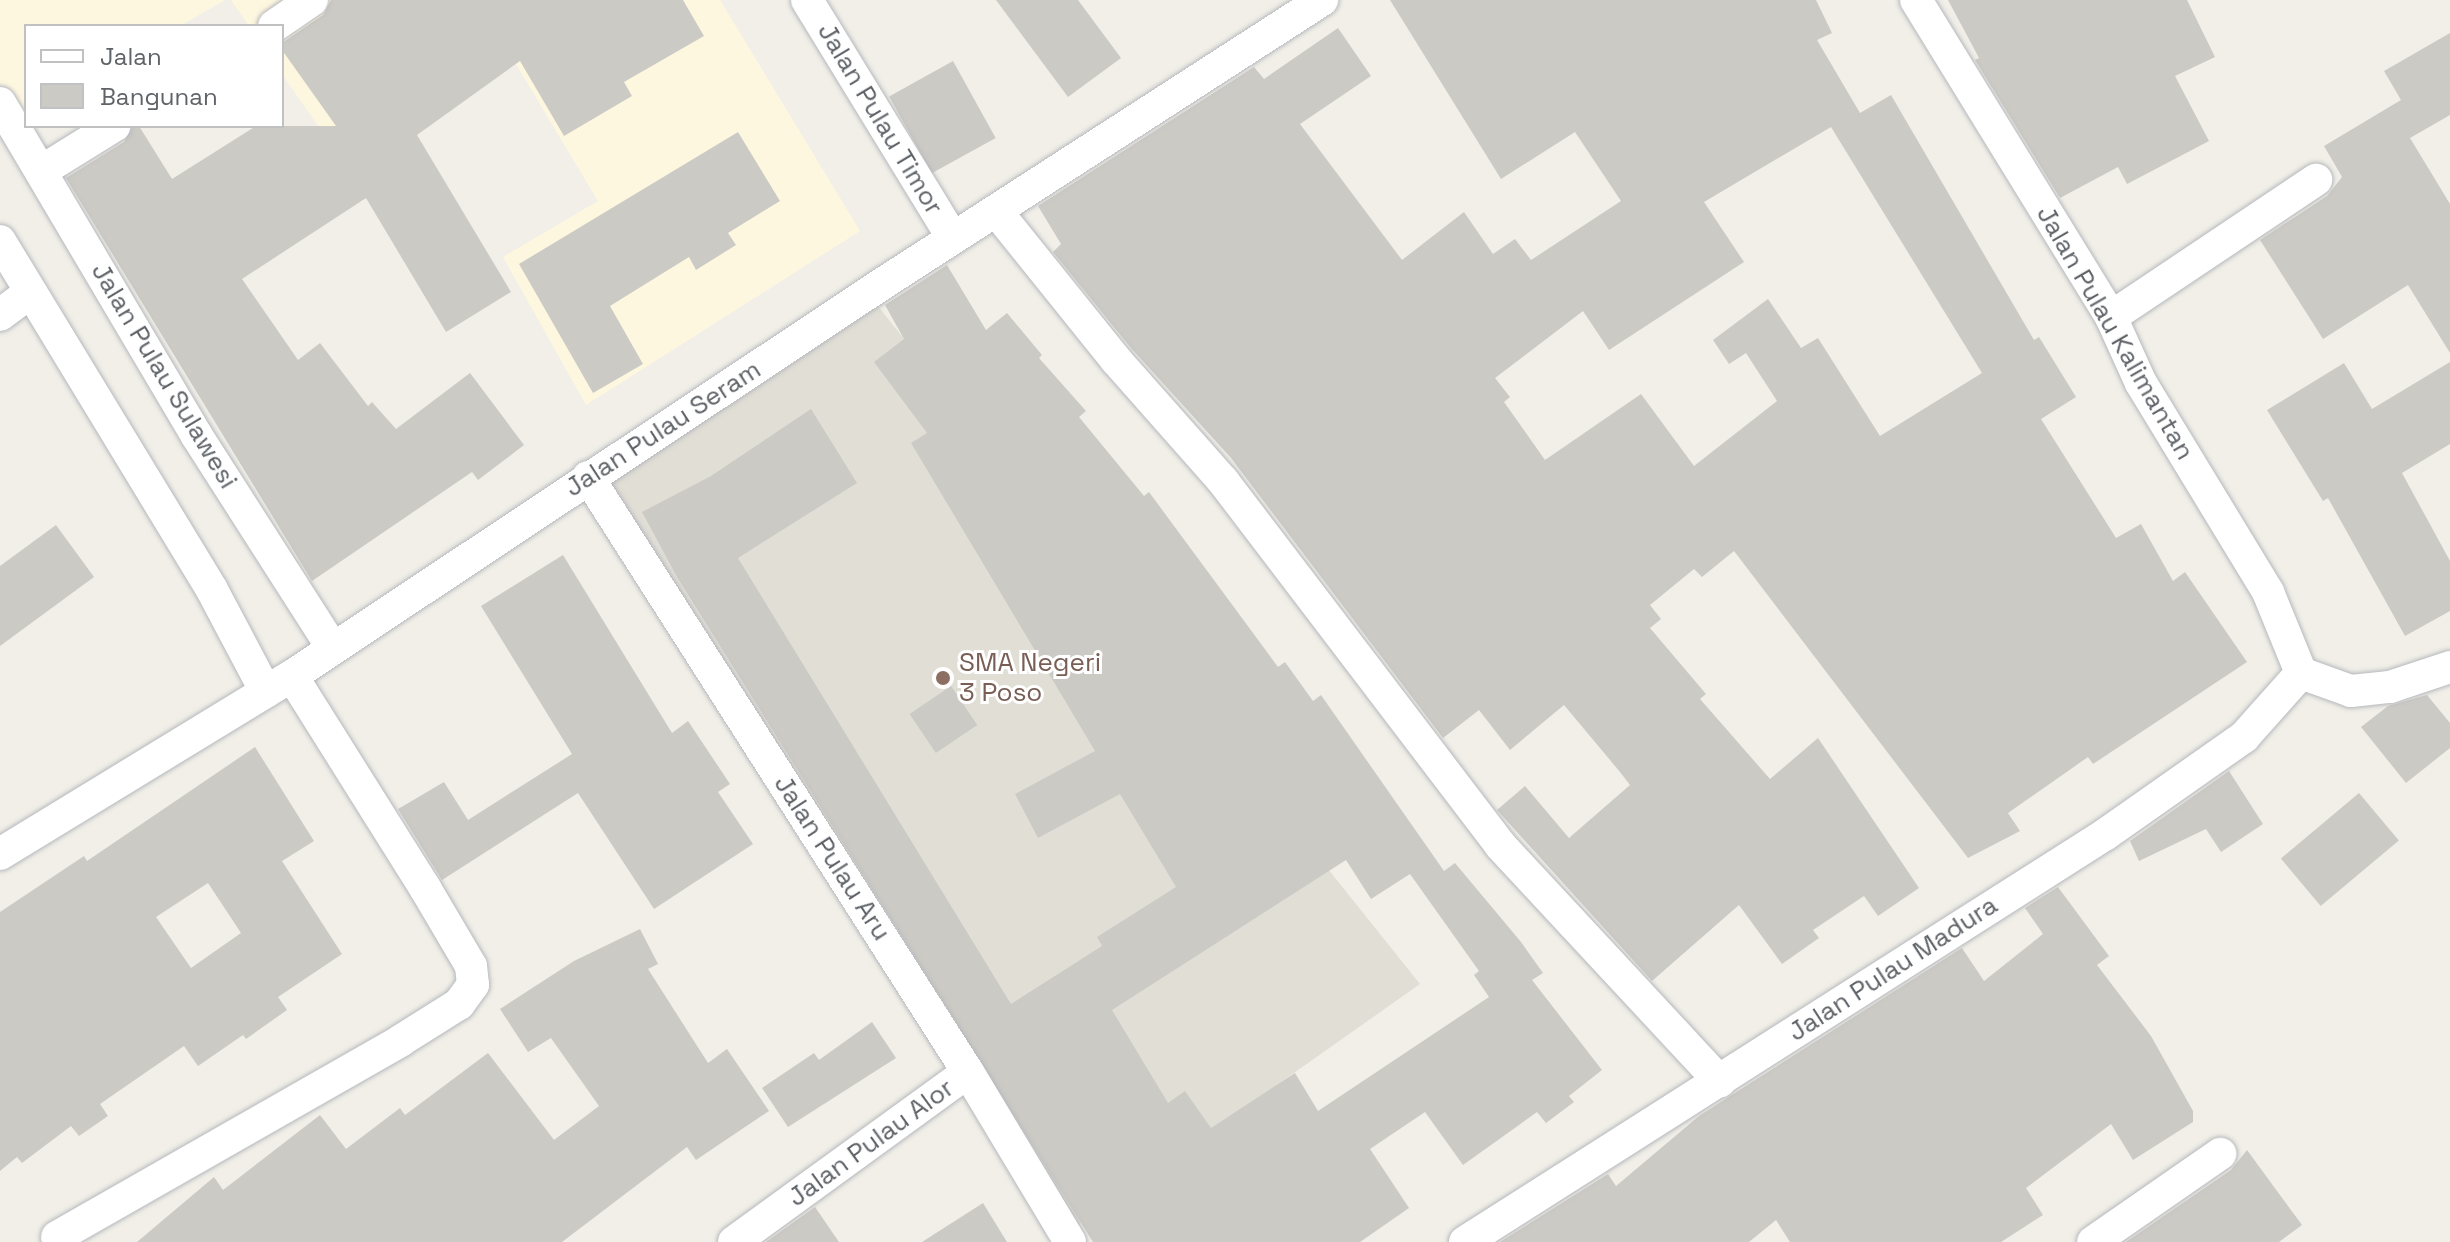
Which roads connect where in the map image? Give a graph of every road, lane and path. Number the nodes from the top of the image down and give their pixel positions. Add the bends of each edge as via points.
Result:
1 (312, 0) edge
2 (807, 0) edge
3 (1322, 0) edge
4 (1916, 0) edge
5 (277, 24) edge
6 (0, 103) edge
7 (111, 128) edge
8 (43, 170) junction
9 (2316, 180) dead end
10 (997, 212) junction
11 (953, 238) junction
12 (0, 241) edge
13 (30, 292) junction
14 (0, 315) edge
15 (2111, 317) junction
16 (588, 477) junction
17 (332, 647) junction
18 (2450, 667) edge
19 (2301, 673) junction
20 (279, 684) junction
21 (0, 854) edge
22 (968, 1072) junction
23 (1720, 1082) junction
24 (2220, 1154) dead end
25 (57, 1237) dead end
26 (734, 1242) edge
27 (1070, 1242) edge
28 (1465, 1242) edge
29 (2093, 1242) edge

1 - 5 street
2 - 11 street, Jalan Pulau Timor
3 - 10 street, Jalan Pulau Seram
4 - 15 street, Jalan Pulau Kalimantan
6 - 8 street, Jalan Pulau Sulawesi
7 - 8 street
8 - 17 street, Jalan Pulau Sulawesi via 197,436
9 - 15 street
10 - 11 street, Jalan Pulau Seram
10 - 23 street via 1116,360 1223,481 1500,845
11 - 16 street, Jalan Pulau Seram
12 - 13 street
13 - 14 street
13 - 20 street
15 - 19 street, Jalan Pulau Kalimantan via 2141,383 2268,592
16 - 17 street, Jalan Pulau Seram
16 - 22 street, Jalan Pulau Aru
17 - 20 street, Jalan Pulau Seram
18 - 19 street via 2390,687 2351,691
19 - 23 street, Jalan Pulau Madura via 2260,722 2199,770
20 - 21 street, Jalan Pulau Seram
20 - 25 street via 425,888 471,966 473,985 459,1004 400,1041
22 - 26 street, Jalan Pulau Alor
22 - 27 street, Jalan Pulau Aru
23 - 28 street, Jalan Pulau Madura
24 - 29 street

